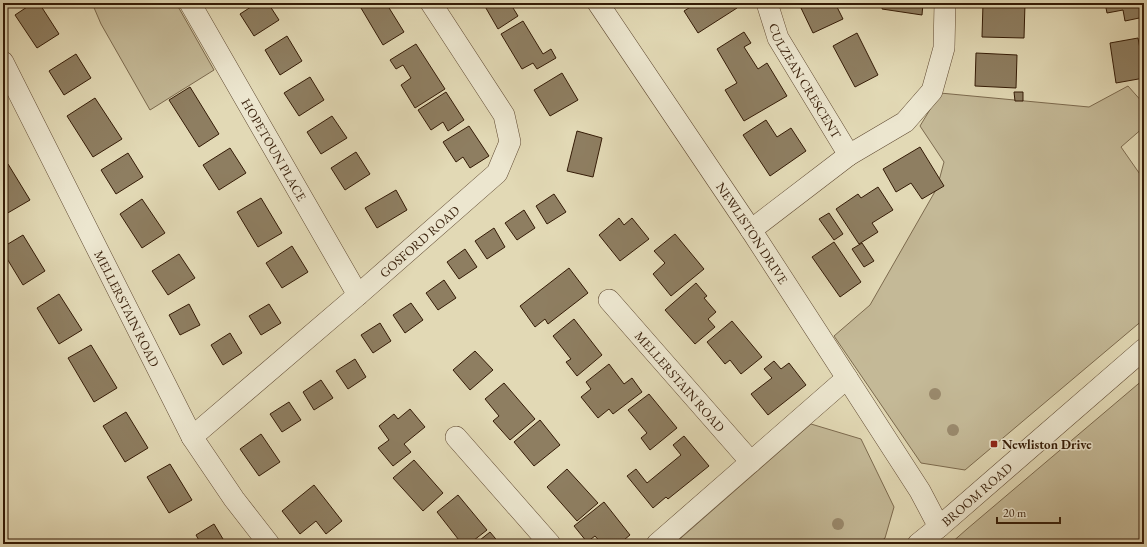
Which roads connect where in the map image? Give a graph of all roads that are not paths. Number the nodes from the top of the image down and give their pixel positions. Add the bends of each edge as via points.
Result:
1 (190, 3) edge
2 (431, 3) edge
3 (598, 3) edge
4 (767, 3) edge
5 (945, 3) edge
6 (3, 62) edge
7 (849, 155) junction
8 (751, 230) junction
9 (358, 295) junction
10 (609, 300) dead end
11 (1144, 350) edge
12 (847, 378) junction
13 (192, 437) junction
14 (456, 437) dead end
15 (751, 462) junction
16 (939, 527) junction
17 (269, 544) edge
18 (550, 544) edge
19 (657, 544) edge
20 (918, 544) edge

1 - 9 street, HOPETOUN PLACE
2 - 9 street, GOSFORD ROAD via 504,115 510,142 497,173
3 - 8 street, NEWLISTON DRIVE
4 - 7 street, CULZEAN CRESCENT via 778,38
5 - 7 street via 944,48 932,90 905,122
6 - 13 street, MELLERSTAIN ROAD
7 - 8 street
8 - 12 street, NEWLISTON DRIVE
9 - 13 street, GOSFORD ROAD
10 - 15 street, MELLERSTAIN ROAD
11 - 16 street, BROOM ROAD
12 - 15 street
12 - 16 street, NEWLISTON DRIVE via 920,491
13 - 17 street, MELLERSTAIN ROAD via 234,499
14 - 18 street
15 - 19 street
16 - 20 street, BROOM ROAD

